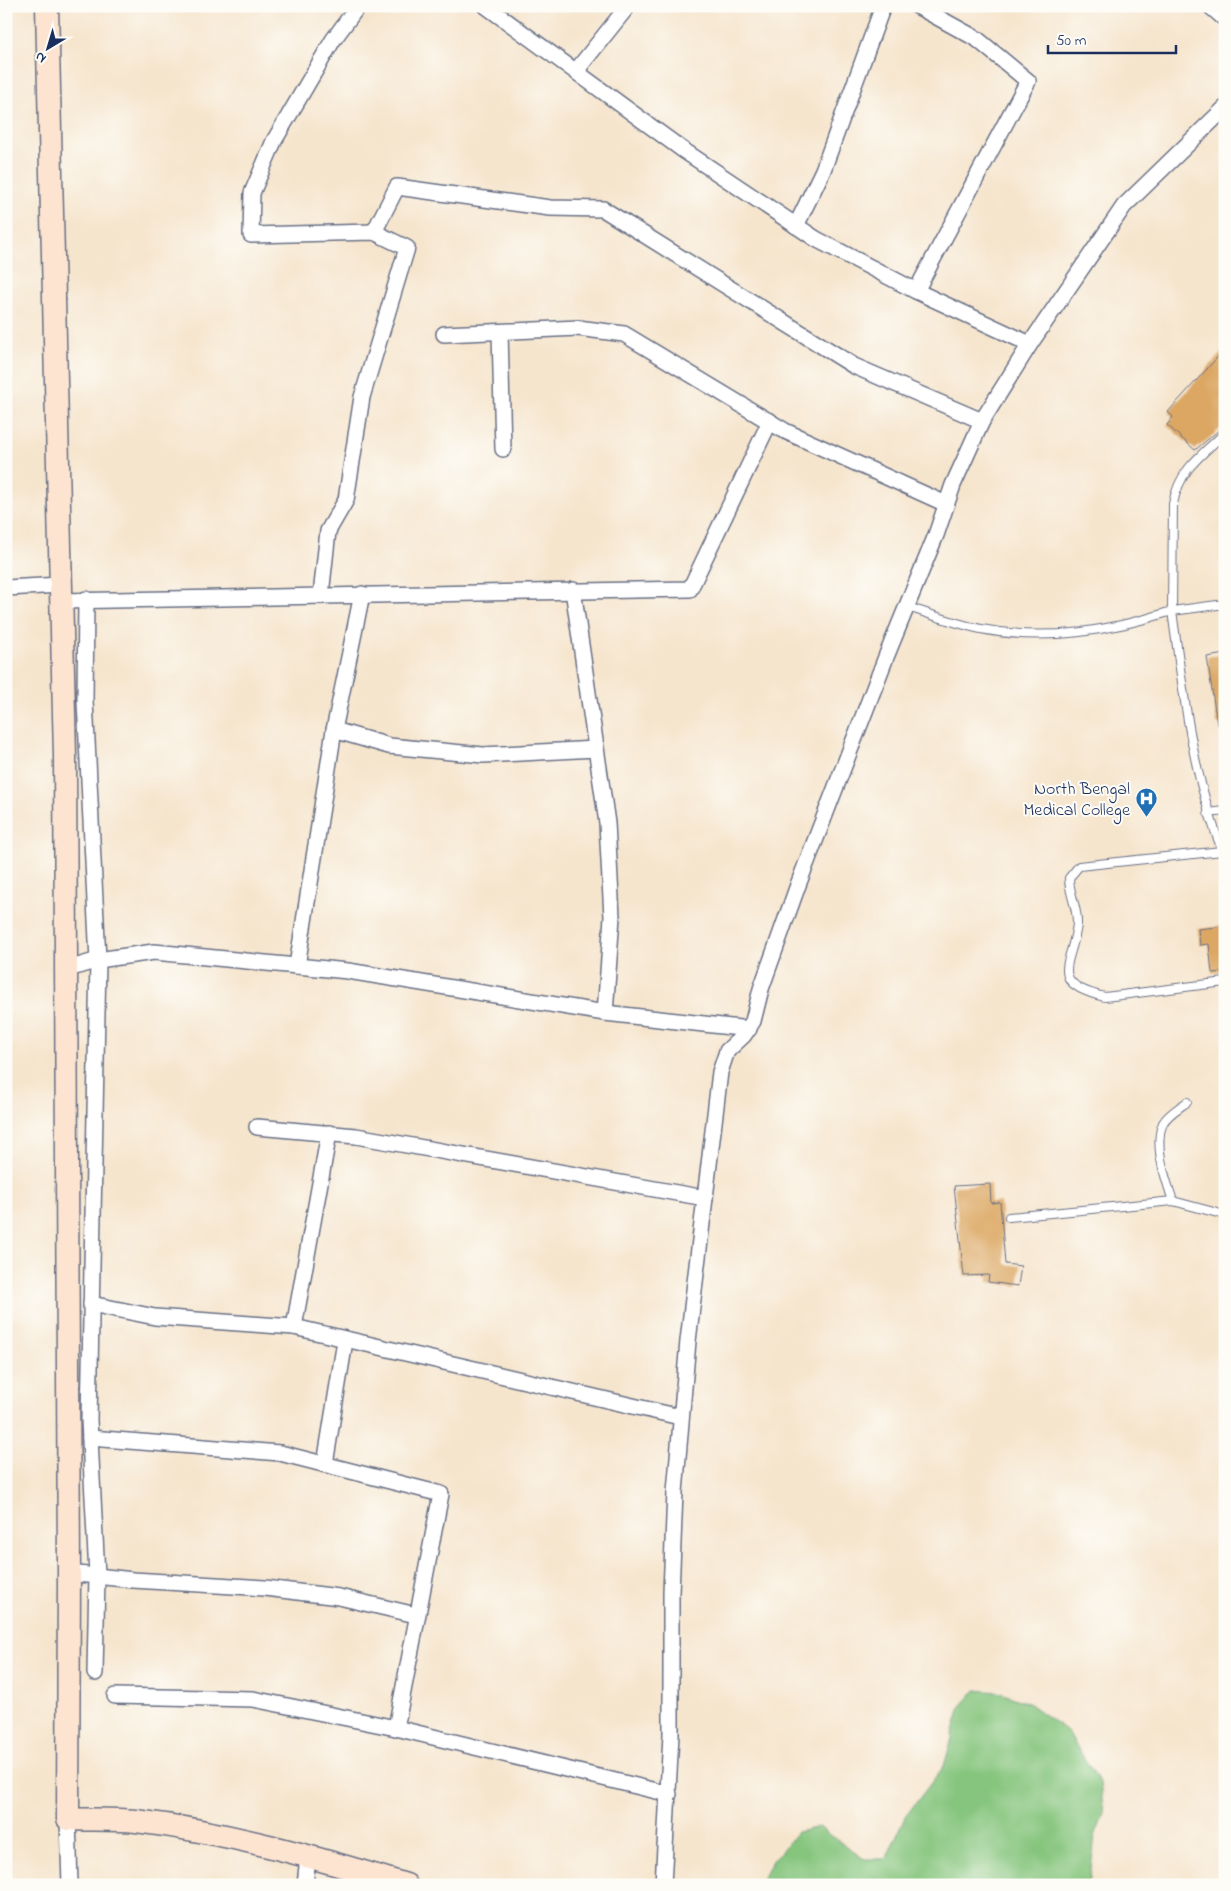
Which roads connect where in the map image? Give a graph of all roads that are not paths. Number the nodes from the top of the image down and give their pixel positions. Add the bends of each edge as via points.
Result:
1 (47, 6) edge
2 (358, 6) edge
3 (486, 6) edge
4 (512, 6) edge
5 (628, 6) edge
6 (883, 6) edge
7 (917, 6) edge
8 (1210, 6) edge
9 (1225, 19) edge
10 (509, 22) junction
11 (576, 71) junction
12 (1225, 108) edge
13 (796, 226) junction
14 (374, 232) junction
15 (916, 291) junction
16 (500, 332) junction
17 (444, 334) dead end
18 (1030, 344) junction
19 (982, 421) junction
20 (770, 422) junction
21 (1225, 432) edge
22 (503, 449) dead end
23 (946, 504) junction
24 (6, 588) edge
25 (574, 590) junction
26 (61, 593) junction
27 (362, 594) junction
28 (321, 595) junction
29 (86, 599) junction
30 (1225, 604) edge
31 (908, 607) junction
32 (1172, 611) junction
33 (334, 730) junction
34 (596, 749) junction
35 (1225, 811) edge
36 (1208, 813) junction
37 (1223, 854) edge
38 (98, 960) junction
39 (297, 966) junction
40 (65, 970) junction
41 (1225, 982) edge
42 (605, 1013) junction
43 (748, 1029) junction
44 (1187, 1102) dead end
45 (257, 1126) dead end
46 (329, 1134) junction
47 (705, 1198) junction
48 (1173, 1202) junction
49 (1225, 1215) edge
50 (1009, 1217) dead end
51 (91, 1304) junction
52 (294, 1327) junction
53 (345, 1341) junction
54 (680, 1417) junction
55 (90, 1438) junction
56 (324, 1464) junction
57 (69, 1573) junction
58 (97, 1575) junction
59 (416, 1615) junction
60 (95, 1673) dead end
61 (115, 1696) dead end
62 (396, 1728) junction
63 (669, 1794) junction
64 (68, 1819) junction
65 (308, 1857) junction
66 (70, 1885) edge
67 (306, 1885) edge
68 (406, 1885) edge
69 (663, 1885) edge

1 - 26 street
2 - 14 street via 333,40 274,141 252,193 251,235
3 - 10 street
4 - 10 street
5 - 11 street
6 - 13 street via 823,170
7 - 15 street via 977,39 1028,80
8 - 9 street
10 - 11 street
11 - 13 street
12 - 18 street via 1124,206
13 - 15 street
14 - 19 street via 397,187 550,208 603,209 854,366
14 - 28 street via 407,248 362,396 346,500 328,532
15 - 18 street
16 - 17 street
16 - 20 street via 578,328 624,334
16 - 22 street
18 - 19 street
19 - 23 street
20 - 23 street
20 - 25 street via 690,589
21 - 32 lane via 1184,473 1175,491
23 - 31 street
24 - 26 street
25 - 27 street
25 - 34 street
26 - 29 street
26 - 40 street
27 - 28 street
27 - 33 street
28 - 29 street
29 - 38 street via 86,701
30 - 32 lane
31 - 32 lane via 980,629 1058,635 1133,624
31 - 43 street via 798,885
32 - 36 lane via 1194,759
33 - 34 street via 389,746 483,755
33 - 39 street
34 - 42 street via 607,823 612,917
35 - 36 lane
36 - 37 lane
37 - 41 lane via 1079,866 1069,878 1077,922 1066,965 1074,984 1105,997
38 - 39 street via 154,952
38 - 40 street
38 - 51 street
39 - 42 street via 348,971
40 - 57 street
42 - 43 street
43 - 47 street via 727,1051 722,1064
44 - 48 lane via 1168,1116 1160,1136
45 - 46 street
46 - 47 street via 356,1136
46 - 52 street
47 - 54 street
48 - 49 lane
48 - 50 lane
51 - 52 street via 155,1317
51 - 55 street
52 - 53 street
53 - 54 street
53 - 56 street
54 - 63 street via 671,1585
55 - 56 street via 280,1453
55 - 58 street
56 - 59 street via 441,1494
57 - 58 street
57 - 64 street
58 - 59 street via 339,1596
58 - 60 street
59 - 62 street
61 - 62 street via 253,1699
62 - 63 street
63 - 69 street
64 - 65 street via 135,1821 256,1843
64 - 66 street
65 - 67 street
65 - 68 street

